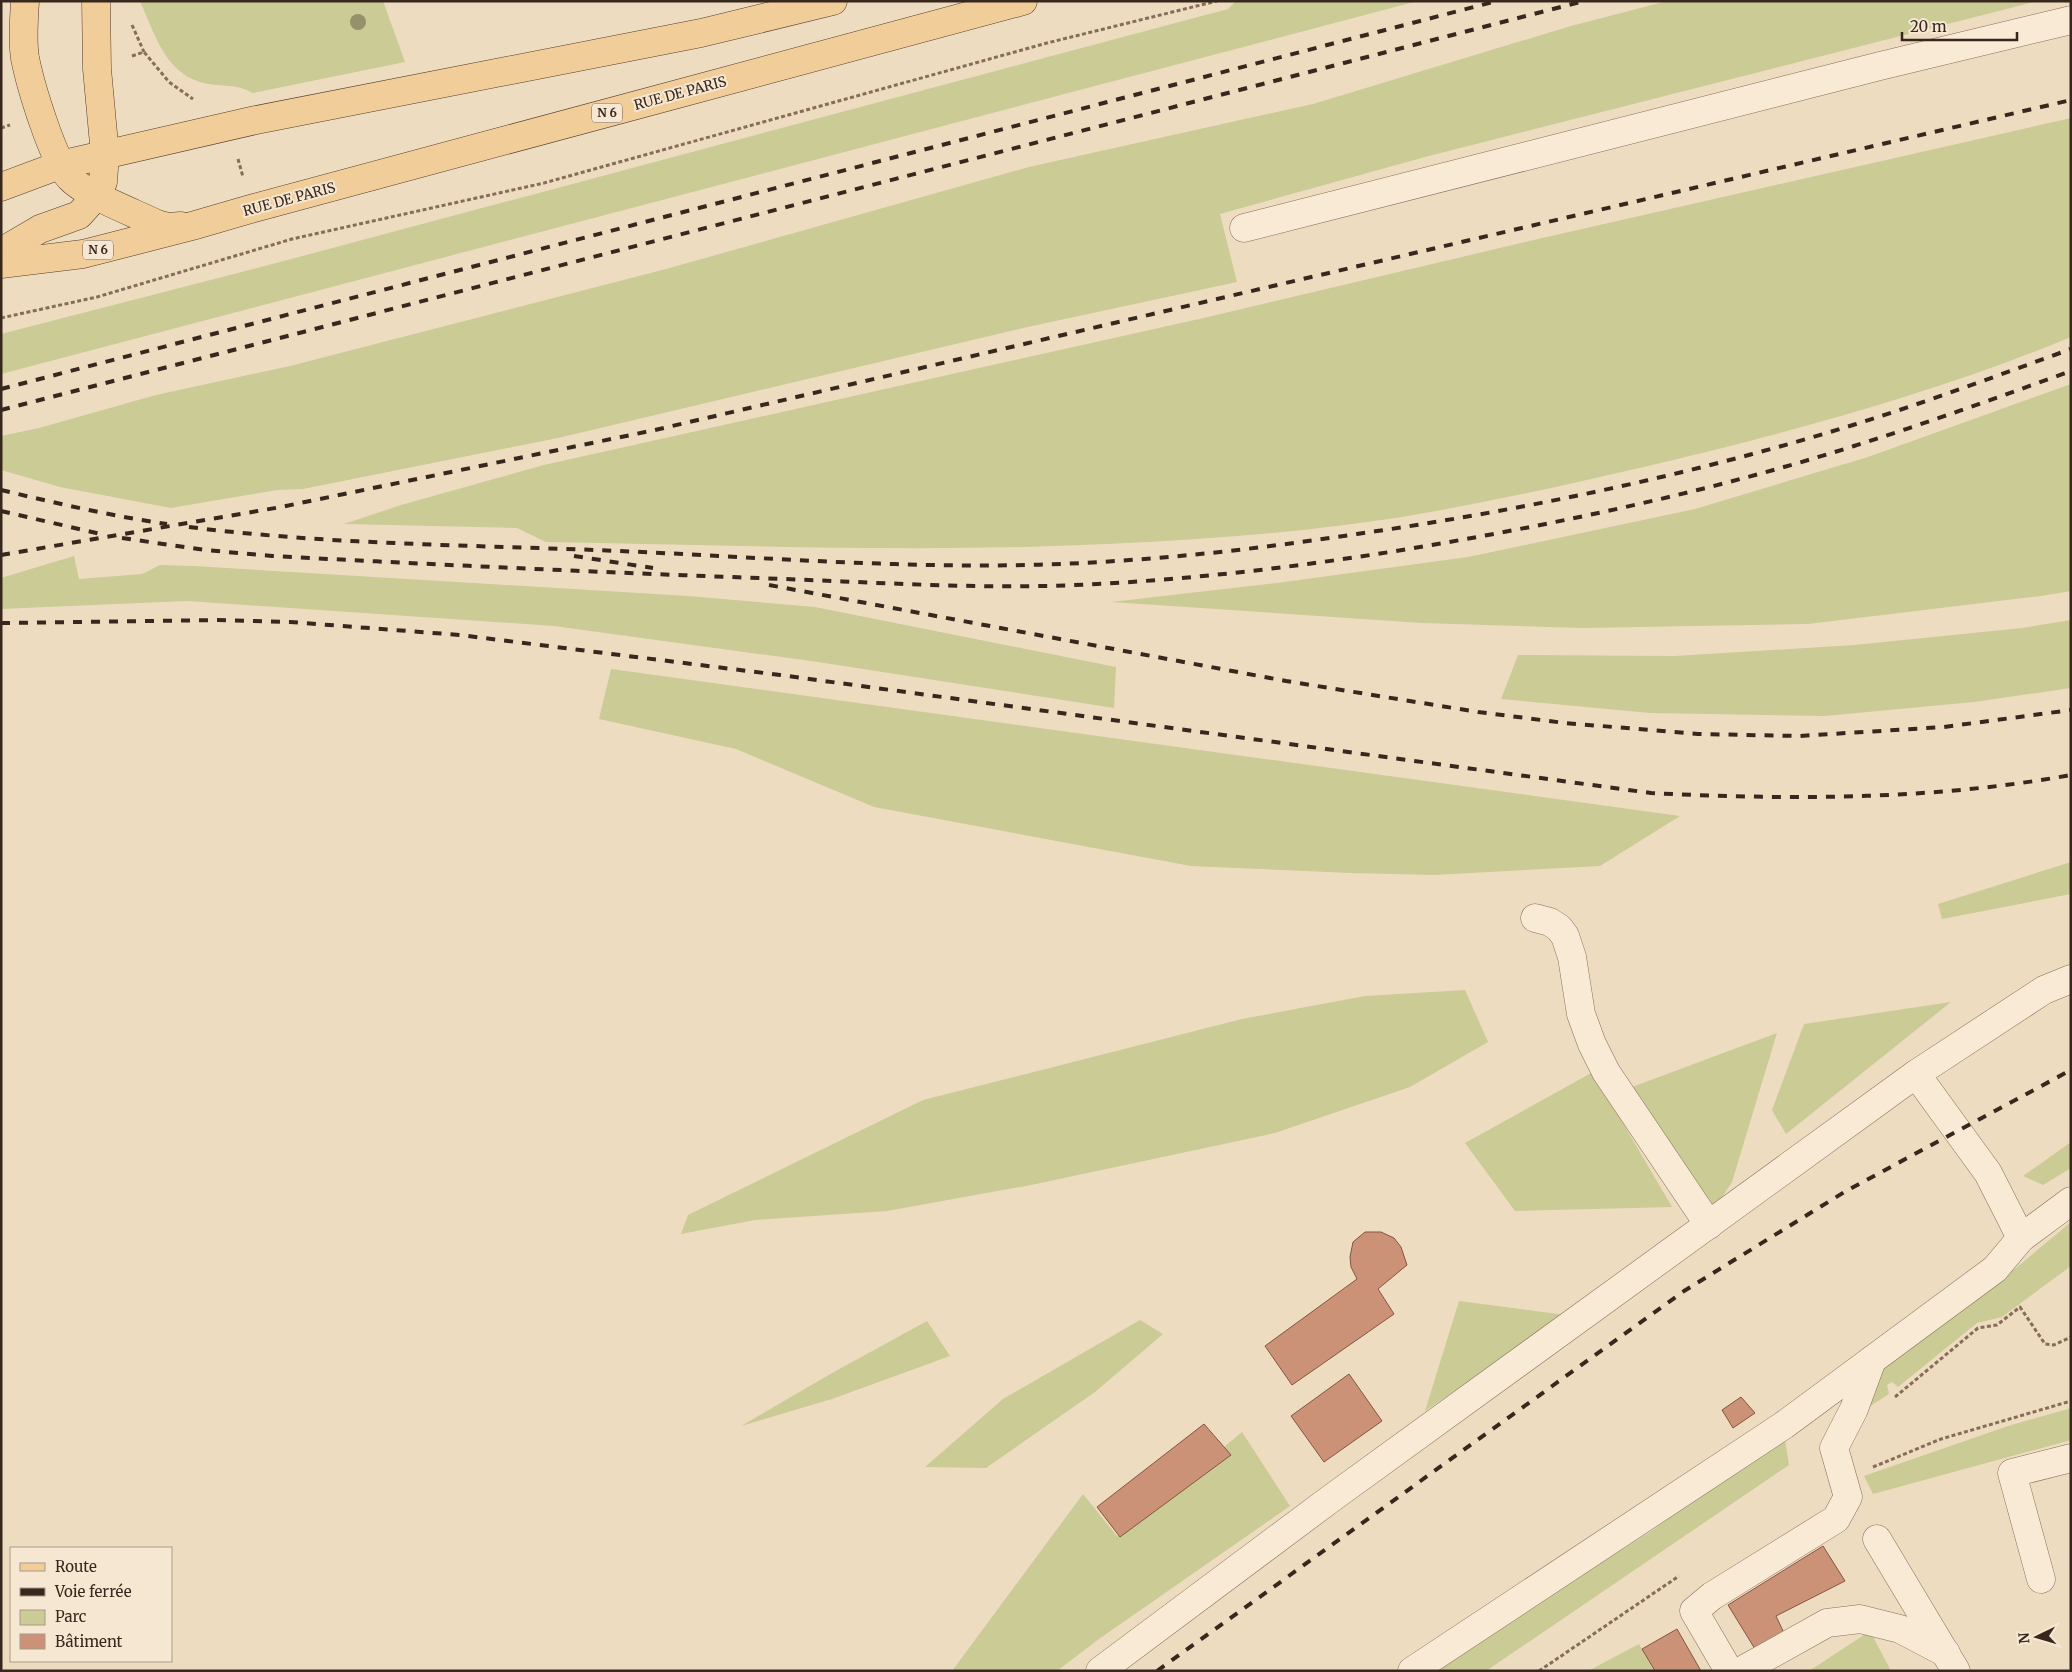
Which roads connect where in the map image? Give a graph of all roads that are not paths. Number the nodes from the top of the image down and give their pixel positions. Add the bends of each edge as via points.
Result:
1 (26, 1) edge
2 (96, 1) edge
3 (833, 1) edge
4 (1023, 1) edge
5 (2071, 20) edge
6 (105, 155) junction
7 (60, 166) junction
8 (1, 187) edge
9 (97, 195) junction
10 (192, 226) junction
11 (1244, 228) dead end
12 (1, 252) edge
13 (1, 264) edge
14 (1535, 918) dead end
15 (2071, 979) edge
16 (1916, 1074) junction
17 (2071, 1201) edge
18 (1709, 1224) junction
19 (2021, 1238) junction
20 (1872, 1360) junction
21 (2071, 1458) edge
22 (1877, 1539) dead end
23 (2042, 1579) dead end
24 (1951, 1662) edge
25 (1100, 1671) edge
26 (1412, 1671) edge
27 (1729, 1671) edge
28 (1741, 1671) edge

1 - 7 main road via 25,58
2 - 6 main road via 97,69
3 - 6 main road via 692,35 256,120
4 - 10 main road, RUE DE PARIS / N 6
5 - 11 street
6 - 7 main road
6 - 9 main road
7 - 8 main road
7 - 9 main road via 70,178
9 - 10 main road via 158,224
9 - 12 main road via 79,215 40,229
10 - 13 main road, N 6 via 83,254
14 - 18 street via 1550,922 1565,936 1572,957 1581,1014 1606,1072
15 - 16 street via 2044,990
16 - 18 street
16 - 19 street via 1988,1174
17 - 19 street
18 - 25 street
19 - 20 street via 1995,1269
20 - 26 street via 1784,1425
20 - 27 street via 1857,1402 1834,1448 1848,1497 1836,1519 1712,1596 1694,1611
21 - 23 street via 2012,1474
22 - 24 street
24 - 28 street via 1900,1629 1860,1619 1827,1622

